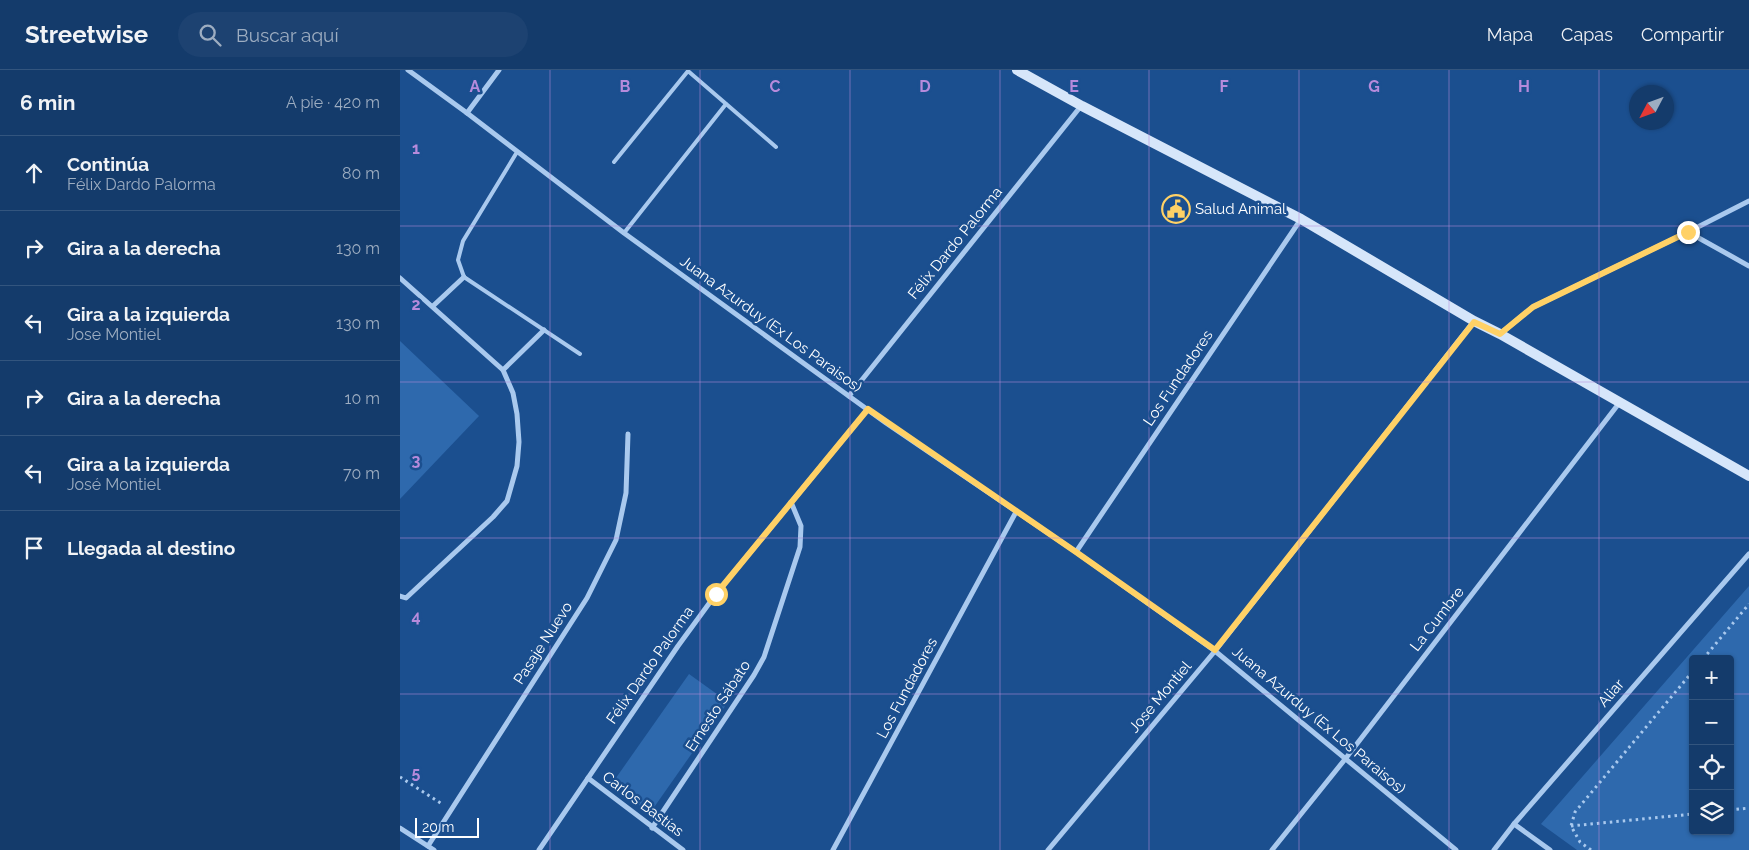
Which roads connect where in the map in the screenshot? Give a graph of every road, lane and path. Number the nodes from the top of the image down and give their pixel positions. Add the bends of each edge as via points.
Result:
1 (408, 70) edge
2 (500, 70) edge
3 (1018, 70) edge
4 (726, 104) junction
5 (1082, 106) junction
6 (467, 112) junction
7 (776, 147) dead end
8 (517, 152) junction
9 (614, 162) dead end
10 (1749, 200) edge
11 (1301, 219) junction
12 (1688, 232) junction
13 (624, 233) junction
14 (1749, 266) edge
15 (464, 277) junction
16 (400, 278) edge
17 (433, 306) junction
18 (1474, 322) junction
19 (544, 330) junction
20 (1500, 334) junction
21 (580, 354) dead end
22 (503, 370) junction
23 (849, 396) junction
24 (1620, 402) junction
25 (868, 409) junction
26 (628, 434) dead end
27 (1749, 476) edge
28 (791, 502) junction
29 (1016, 512) junction
30 (1076, 552) junction
31 (1749, 554) edge
32 (400, 596) edge
33 (1749, 604) edge
34 (1215, 650) junction
35 (1706, 655) edge
36 (1689, 676) edge
37 (1346, 758) junction
38 (400, 777) edge
39 (588, 778) junction
40 (1749, 808) edge
41 (451, 809) junction
42 (1734, 810) edge
43 (1689, 814) edge
44 (1514, 824) junction
45 (1571, 826) junction
46 (400, 828) edge
47 (652, 828) junction
48 (428, 846) junction
49 (434, 850) edge
50 (539, 850) edge
51 (683, 850) edge
52 (833, 850) edge
53 (1048, 850) edge
54 (1272, 850) edge
55 (1456, 850) edge
56 (1494, 850) edge
57 (1550, 850) edge
58 (1591, 850) edge

1 - 6 street, Juana Azurduy (Ex Los Paraisos)
2 - 6 street
3 - 5 street
4 - 7 lane
4 - 9 lane via 688,72
4 - 13 lane
5 - 11 street
5 - 23 street, Félix Dardo Palorma
6 - 8 street, Juana Azurduy (Ex Los Paraisos)
8 - 13 street, Juana Azurduy (Ex Los Paraisos)
8 - 15 lane via 463,241 458,260
10 - 12 street
11 - 18 street
11 - 30 street, Los Fundadores
12 - 14 street
12 - 20 street via 1533,307
13 - 23 street, Juana Azurduy (Ex Los Paraisos)
15 - 17 street
15 - 19 lane
16 - 17 street
17 - 22 street
18 - 20 street
18 - 34 street, Jose Montiel
19 - 21 lane
19 - 22 street
20 - 24 street
22 - 32 street via 513,393 518,442 517,466 507,501 493,518 406,598
23 - 25 street, Juana Azurduy (Ex Los Paraisos)
24 - 27 street
24 - 37 street, La Cumbre
25 - 28 street, Félix Dardo Palorma
25 - 29 street, Juana Azurduy (Ex Los Paraisos)
26 - 41 street, Pasaje Nuevo via 626,493 616,540 587,598
28 - 39 street, Félix Dardo Palorma via 716,594
28 - 47 street, Ernesto Sábato via 801,526 800,547 764,656
29 - 30 street, Juana Azurduy (Ex Los Paraisos)
29 - 52 street, Los Fundadores
30 - 34 street, Juana Azurduy (Ex Los Paraisos)
31 - 44 street, Aliar
33 - 35 path
34 - 37 street, Juana Azurduy (Ex Los Paraisos)
34 - 53 street, Jose Montiel
36 - 45 path via 1575,812
37 - 54 street, La Cumbre
37 - 55 street, Juana Azurduy (Ex Los Paraisos)
38 - 41 path
39 - 47 street, Carlos Bastías
39 - 50 street, Félix Dardo Palorma
40 - 42 path
41 - 48 street, Pasaje Nuevo
43 - 45 path
44 - 56 street, Aliar
44 - 57 street
45 - 58 path via 1580,842
46 - 48 street
47 - 51 street, Carlos Bastías
48 - 49 street

